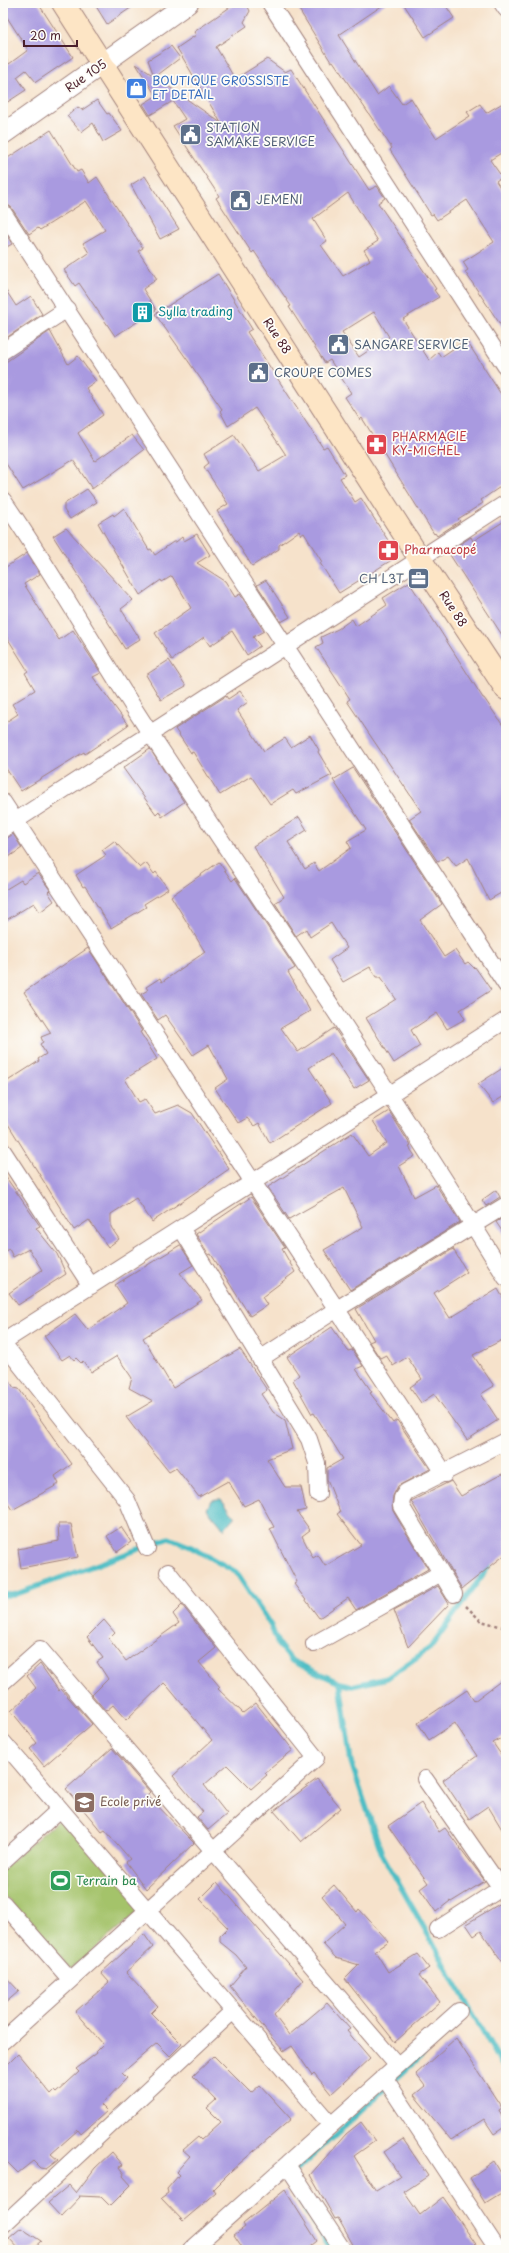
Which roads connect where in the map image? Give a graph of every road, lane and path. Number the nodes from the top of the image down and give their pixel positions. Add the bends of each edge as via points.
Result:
1 (63, 3) edge
2 (188, 3) edge
3 (270, 3) edge
4 (502, 3) edge
5 (506, 9) edge
6 (103, 64) junction
7 (3, 134) edge
8 (3, 212) edge
9 (67, 309) junction
10 (3, 351) edge
11 (506, 366) edge
12 (3, 500) edge
13 (506, 503) edge
14 (420, 559) junction
15 (285, 646) junction
16 (506, 689) edge
17 (150, 733) junction
18 (3, 802) edge
19 (9, 825) edge
20 (506, 985) edge
21 (506, 1020) edge
22 (391, 1094) junction
23 (3, 1151) edge
24 (253, 1182) junction
25 (506, 1205) edge
26 (473, 1225) junction
27 (181, 1228) junction
28 (506, 1278) edge
29 (91, 1286) junction
30 (337, 1309) junction
31 (3, 1342) edge
32 (260, 1359) junction
33 (506, 1440) edge
34 (445, 1474) junction
35 (318, 1494) dead end
36 (147, 1548) dead end
37 (168, 1572) dead end
38 (441, 1573) junction
39 (458, 1598) joint
40 (506, 1634) edge
41 (314, 1644) dead end
42 (3, 1682) edge
43 (3, 1742) edge
44 (425, 1779) dead end
45 (60, 1809) junction
46 (213, 1850) junction
47 (3, 1861) edge
48 (504, 1886) edge
49 (3, 1903) edge
50 (148, 1911) junction
51 (438, 1929) dead end
52 (70, 1979) junction
53 (233, 2011) junction
54 (459, 2011) dead end
55 (3, 2041) edge
56 (397, 2065) junction
57 (384, 2077) junction
58 (331, 2125) junction
59 (287, 2165) junction
60 (3, 2225) edge
61 (191, 2250) edge
62 (343, 2250) edge
63 (498, 2250) edge

1 - 6 main road, Rue 88
2 - 6 street, Rue 105
3 - 11 street
4 - 5 street
6 - 7 street, Rue 105
6 - 14 main road, Rue 88
8 - 9 street
9 - 10 street
9 - 15 street
12 - 17 street via 45,561
13 - 14 street
14 - 15 street
14 - 16 main road, Rue 88
15 - 17 street
15 - 20 street
17 - 19 street
17 - 22 street
18 - 19 street
19 - 24 street
21 - 22 street
22 - 24 street
22 - 26 street
23 - 29 street
24 - 27 street
24 - 30 street
25 - 26 street
26 - 28 street
26 - 30 street
27 - 29 street
27 - 32 street
29 - 31 street
30 - 32 street
30 - 34 street
31 - 36 street via 127,1500
32 - 35 street via 309,1439 317,1463
33 - 34 street
34 - 38 street via 406,1492 401,1506
37 - 46 street via 316,1758
38 - 39 street
38 - 41 street
39 - 40 path via 481,1621 503,1627
42 - 46 street via 40,1649
43 - 45 street
44 - 48 street
45 - 47 street
45 - 50 street
46 - 50 street
46 - 56 street
48 - 51 street
49 - 52 street
50 - 52 street
50 - 53 street
52 - 55 street
53 - 58 street
53 - 60 street
54 - 56 street
56 - 57 street
57 - 58 street
57 - 63 street
58 - 59 street
59 - 61 street
59 - 62 street

